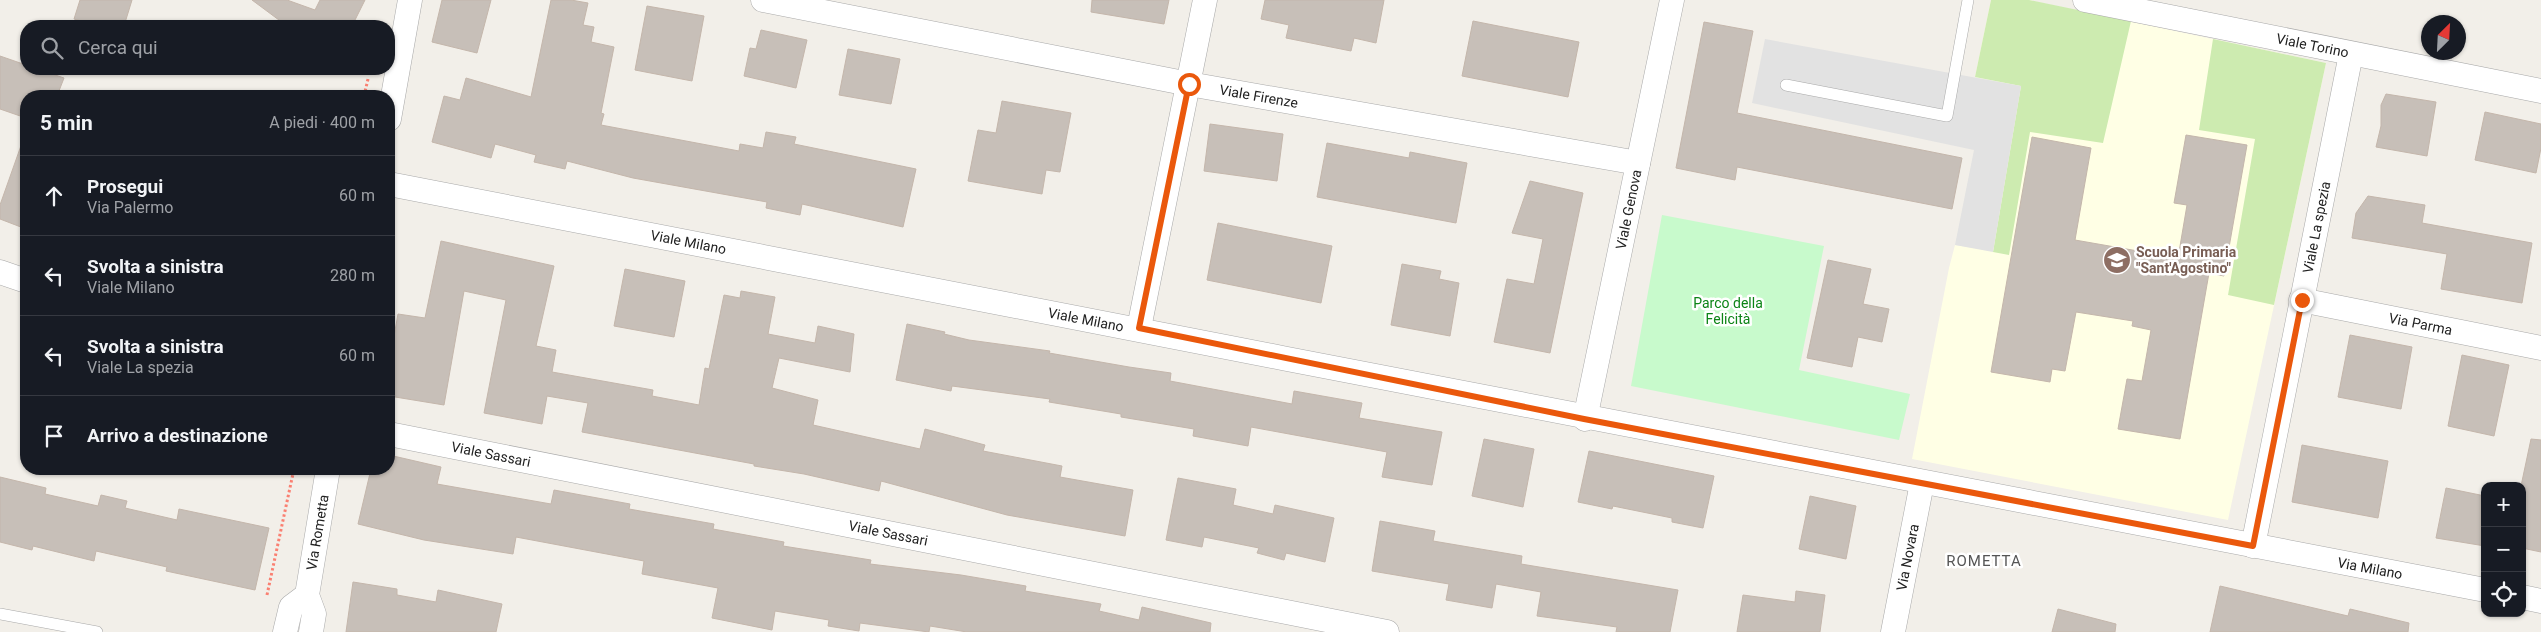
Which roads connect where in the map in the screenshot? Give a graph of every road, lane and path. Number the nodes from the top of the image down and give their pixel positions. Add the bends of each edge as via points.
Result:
1 (410, 0) edge
2 (763, 0) edge
3 (1205, 0) edge
4 (1672, 0) edge
5 (1968, 0) edge
6 (2086, 0) edge
7 (2351, 54) junction
8 (1189, 84) junction
9 (1786, 85) dead end
10 (394, 90) edge
11 (2541, 91) edge
12 (1638, 162) junction
13 (395, 185) edge
14 (0, 272) edge
15 (20, 278) edge
16 (2302, 300) junction
17 (1139, 328) junction
18 (2541, 348) edge
19 (1584, 419) junction
20 (395, 435) edge
21 (293, 475) edge
22 (327, 475) edge
23 (1922, 483) junction
24 (2253, 546) junction
25 (2481, 589) edge
26 (307, 595) junction
27 (2526, 598) edge
28 (2541, 601) edge
29 (265, 603) dead end
30 (0, 614) edge
31 (97, 632) edge
32 (285, 632) edge
33 (311, 632) edge
34 (1388, 632) edge
35 (1893, 632) edge

1 - 10 street
2 - 8 street, Viale Firenze
3 - 8 street
4 - 12 street, Viale Genova
5 - 9 lane via 1947,116
6 - 7 street, Viale Torino
7 - 11 street, Viale Torino
7 - 16 street, Viale La spezia
8 - 12 street, Viale Firenze
8 - 17 street
12 - 19 street, Viale Genova
13 - 17 street, Viale Milano
14 - 15 street
16 - 18 street, Via Parma
16 - 24 street, Viale La spezia
17 - 19 street, Viale Milano
19 - 23 street, Viale Milano
20 - 34 street, Viale Sassari
21 - 29 path
22 - 26 street, Via Rometta
23 - 24 street, Viale Milano
23 - 35 street, Via Novara
24 - 25 street, Via Milano
26 - 32 street via 290,607
26 - 33 street, Via Rometta via 314,614
27 - 28 street
30 - 31 lane

